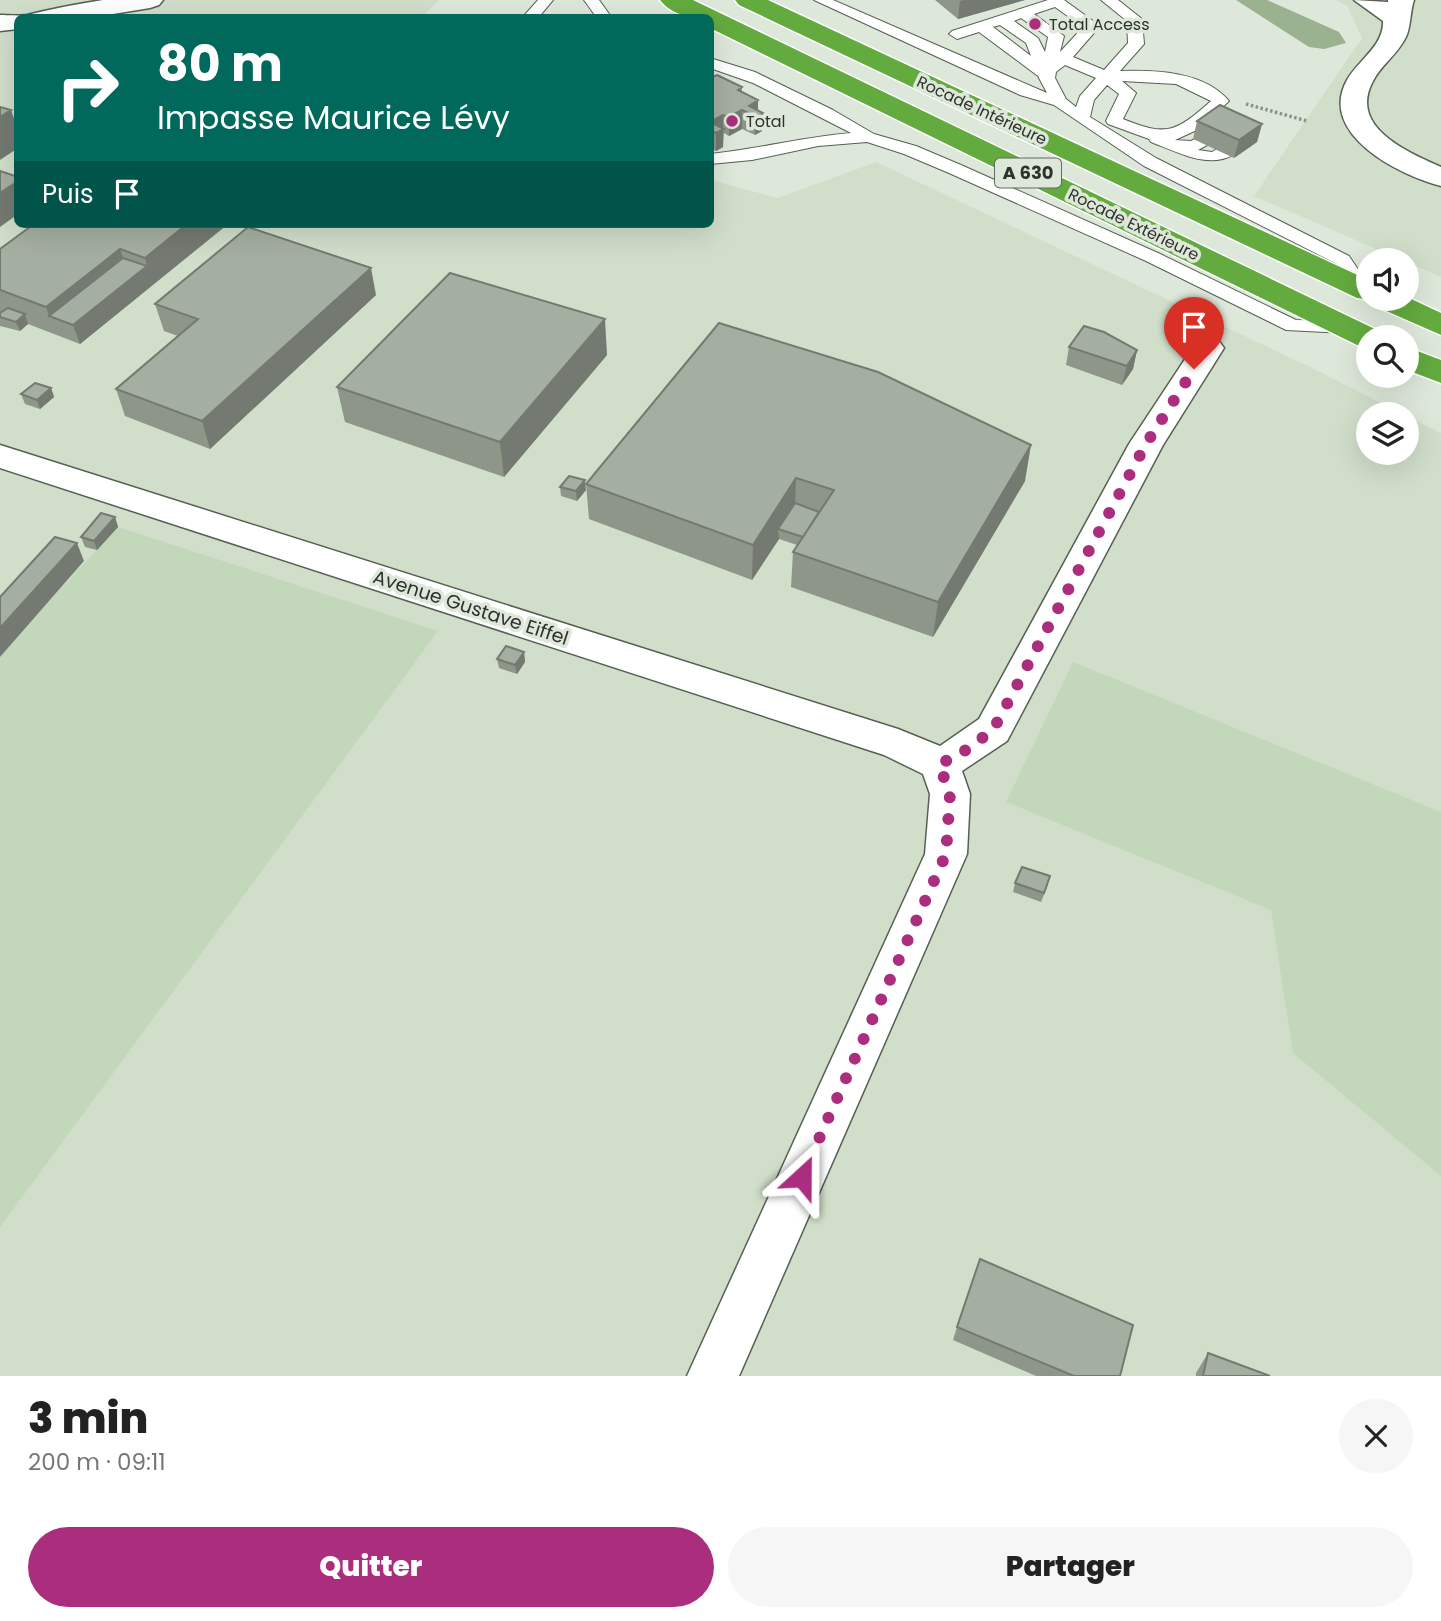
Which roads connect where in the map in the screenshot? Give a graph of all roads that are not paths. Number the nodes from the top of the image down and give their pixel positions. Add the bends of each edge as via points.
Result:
1 (150, 0) edge
2 (546, 0) edge
3 (591, 0) edge
4 (673, 0) edge
5 (748, 0) edge
6 (821, 0) edge
7 (1108, 0) edge
8 (1367, 0) edge
9 (1398, 9) edge
10 (63, 14) edge
11 (533, 14) edge
12 (603, 14) edge
13 (702, 14) edge
14 (1013, 16) junction
15 (714, 20) edge
16 (957, 34) dead end
17 (1063, 58) junction
18 (714, 68) edge
19 (1048, 76) junction
20 (1106, 77) junction
21 (1221, 101) junction
22 (1060, 102) junction
23 (1245, 118) edge
24 (1082, 119) junction
25 (868, 137) junction
26 (1152, 137) junction
27 (1181, 149) junction
28 (714, 159) edge
29 (1441, 177) edge
30 (1356, 275) edge
31 (1356, 285) edge
32 (1410, 311) edge
33 (1441, 326) edge
34 (1356, 333) edge
35 (1356, 333) edge
36 (1208, 348) dead end
37 (1419, 363) edge
38 (1441, 373) edge
39 (0, 456) edge
40 (939, 764) junction
41 (713, 1376) edge

1 - 10 street
2 - 11 lane
3 - 12 lane
4 - 13 highway, Rocade Extérieure / A 630
5 - 31 highway, Rocade Intérieure / A 630
6 - 22 lane via 1026,92
7 - 20 lane via 1134,19 1136,44
8 - 9 street
9 - 29 street via 1391,40 1355,87 1353,114 1381,147
14 - 16 lane
14 - 17 lane via 1057,2 1092,26
14 - 19 lane via 1033,41
14 - 19 lane via 1056,36
15 - 34 highway, Rocade Extérieure / A 630
17 - 19 lane
17 - 20 lane
18 - 25 lane via 829,114
19 - 22 lane
20 - 21 lane via 1168,76 1187,81
20 - 24 lane via 1086,99
20 - 26 lane via 1128,93 1114,121
21 - 26 lane via 1198,122 1171,137
21 - 27 lane via 1237,114 1231,125 1196,148
22 - 24 lane
23 - 27 lane via 1256,130 1215,158 1201,158
24 - 30 lane via 1150,162 1343,260
25 - 28 lane
25 - 35 lane via 922,155 1152,257 1293,326
26 - 27 lane
32 - 33 highway, Rocade Intérieure / A 630
36 - 40 street via 1146,444 993,730
37 - 38 highway
39 - 40 street, Avenue Gustave Eiffel via 898,744
40 - 41 street via 950,794 946,854

